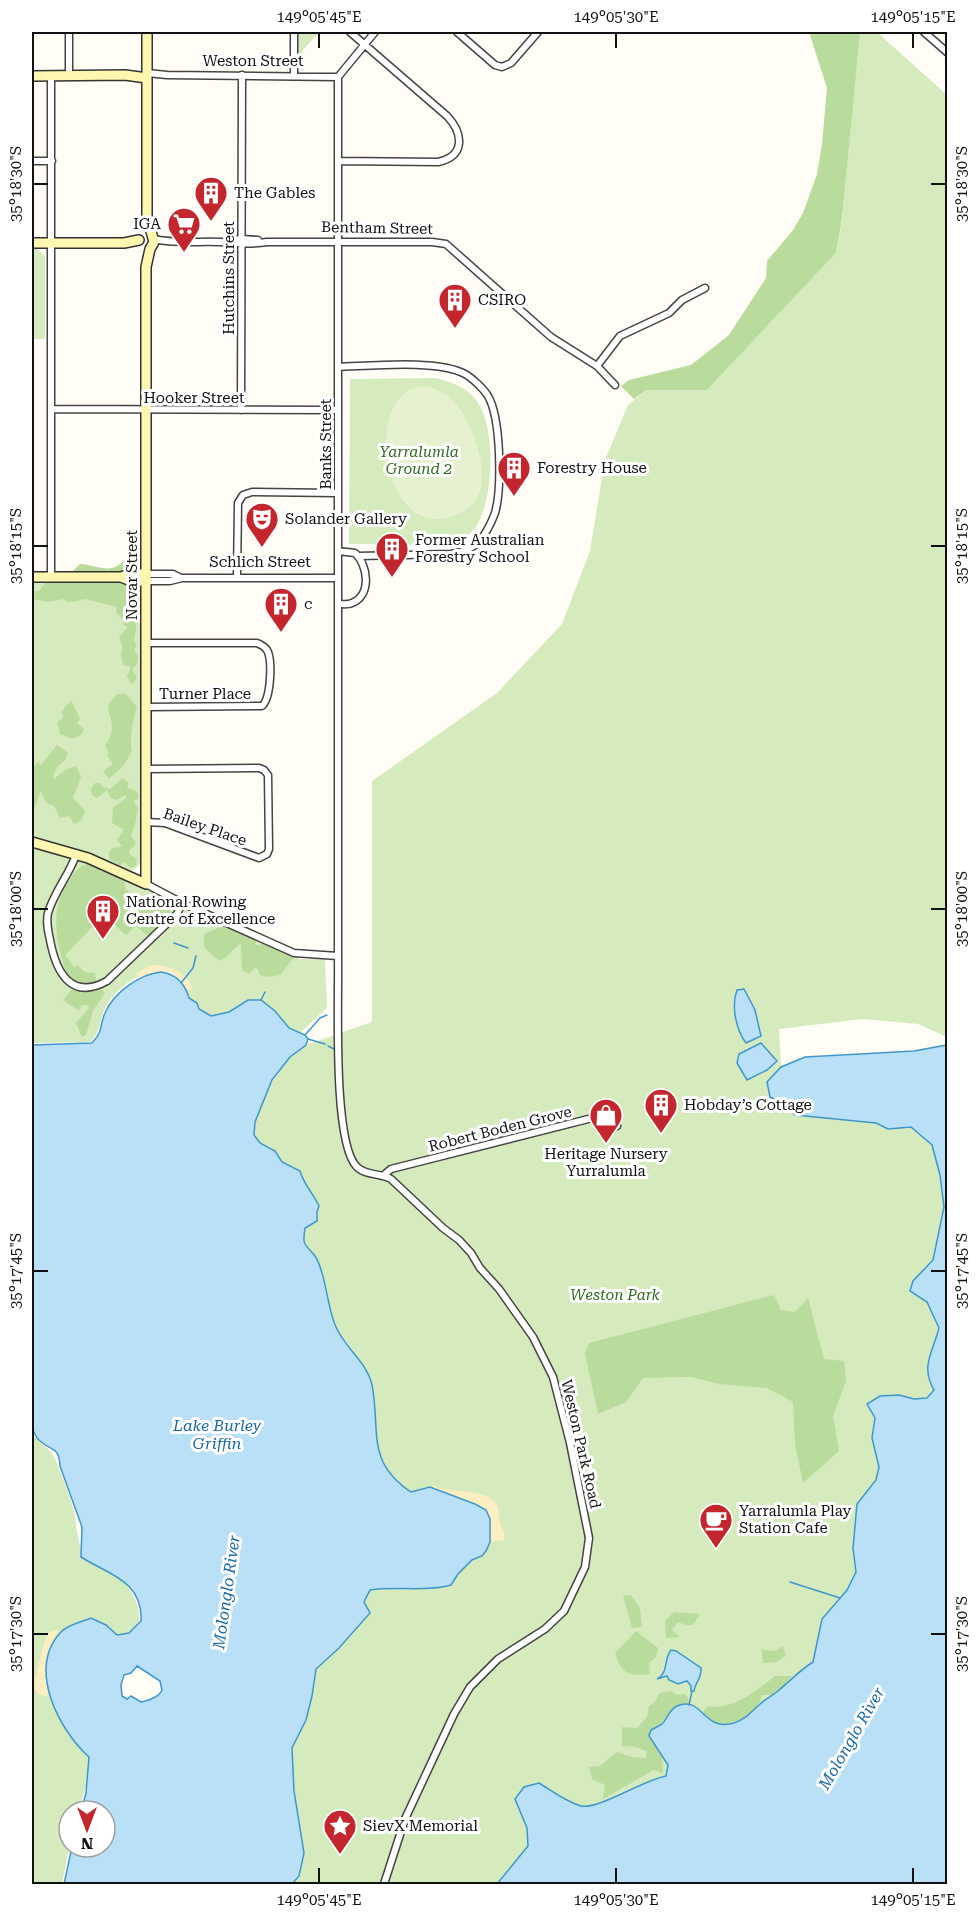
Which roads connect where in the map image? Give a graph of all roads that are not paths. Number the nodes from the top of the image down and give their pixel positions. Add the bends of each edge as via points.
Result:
1 (69, 32) edge
2 (147, 32) edge
3 (294, 32) edge
4 (350, 32) edge
5 (375, 32) edge
6 (457, 32) edge
7 (538, 32) edge
8 (924, 32) edge
9 (364, 44) junction
10 (948, 53) edge
11 (32, 75) edge
12 (51, 75) junction
13 (69, 75) junction
14 (147, 75) junction
15 (242, 75) junction
16 (294, 76) junction
17 (338, 77) junction
18 (32, 161) edge
19 (52, 161) junction
20 (338, 161) junction
21 (241, 242) junction
22 (338, 242) junction
23 (32, 243) edge
24 (52, 243) junction
25 (146, 243) junction
26 (705, 288) dead end
27 (597, 366) junction
28 (338, 367) junction
29 (615, 385) dead end
30 (51, 409) junction
31 (147, 410) junction
32 (241, 410) junction
33 (338, 410) junction
34 (338, 493) junction
35 (338, 551) junction
36 (358, 556) junction
37 (32, 577) edge
38 (51, 577) junction
39 (147, 577) junction
40 (237, 578) junction
41 (338, 578) junction
42 (338, 604) junction
43 (147, 643) junction
44 (147, 707) junction
45 (147, 769) junction
46 (146, 822) junction
47 (32, 842) edge
48 (76, 855) junction
49 (146, 865) junction
50 (127, 875) junction
51 (146, 884) junction
52 (182, 903) junction
53 (338, 956) junction
54 (617, 1126) dead end
55 (384, 1175) junction
56 (384, 1884) edge

1 - 13 street
2 - 14 main road, Novar Street
3 - 16 street
4 - 9 street
5 - 9 street
6 - 7 street via 502,67 511,63
8 - 10 street
9 - 17 street
9 - 20 street via 447,116 455,125 459,142 450,158 438,162
11 - 12 main road, Weston Street
12 - 13 main road, Weston Street
12 - 19 street
13 - 14 main road, Weston Street
14 - 15 street, Weston Street
14 - 25 main road, Novar Street
15 - 16 street, Weston Street
15 - 21 street, Hutchins Street
16 - 17 street, Weston Street
17 - 20 street, Banks Street
18 - 19 street
19 - 24 street
20 - 22 street, Banks Street
21 - 22 street, Bentham Street
21 - 25 street, Bentham Street
21 - 32 street, Hutchins Street
22 - 27 street, Bentham Street via 446,244 551,337
22 - 28 street, Banks Street
23 - 24 main road, Bentham Street
24 - 25 main road, Bentham Street
24 - 30 street
25 - 31 main road, Novar Street
26 - 27 street via 682,300 669,313 624,333
27 - 29 street, Bentham Street
28 - 33 street, Banks Street
28 - 36 street via 436,365 453,369 467,375 488,395 498,429 495,514 475,545 451,554
30 - 31 street, Hooker Street
30 - 38 street
31 - 32 street, Hooker Street
31 - 39 main road, Novar Street
32 - 33 street, Hooker Street
33 - 34 street, Banks Street
34 - 35 street, Banks Street
34 - 40 street via 243,495 238,503
35 - 36 street
35 - 41 street, Banks Street
36 - 42 street via 366,576 363,592 353,602
37 - 38 main road, Schlich Street
38 - 39 main road, Schlich Street
39 - 40 street, Schlich Street via 173,574 182,578
39 - 43 main road, Novar Street
40 - 41 street, Schlich Street
41 - 42 street, Banks Street
42 - 53 street, Banks Street
43 - 44 main road, Novar Street
43 - 44 street, Turner Place via 257,643 268,652 270,661 269,695 262,706
44 - 45 main road, Novar Street
45 - 46 main road, Novar Street
45 - 46 street, Bailey Place via 264,770 268,775 269,849 259,858 165,823
46 - 49 main road, Novar Street
47 - 48 main road
48 - 50 main road
48 - 52 street via 50,908 47,925 57,966 71,984 87,988 107,981 177,914
49 - 50 main road
49 - 51 main road, Novar Street
50 - 51 main road
51 - 52 street
52 - 53 street via 294,952
53 - 55 street, Weston Park Road via 339,1089 344,1131 356,1166
54 - 55 street, Robert Boden Grove via 614,1117 604,1115 391,1169
55 - 56 street, Weston Park Road via 471,1253 533,1337 553,1377 589,1538 582,1575 564,1611 545,1629 498,1659 470,1687 454,1713 405,1819

